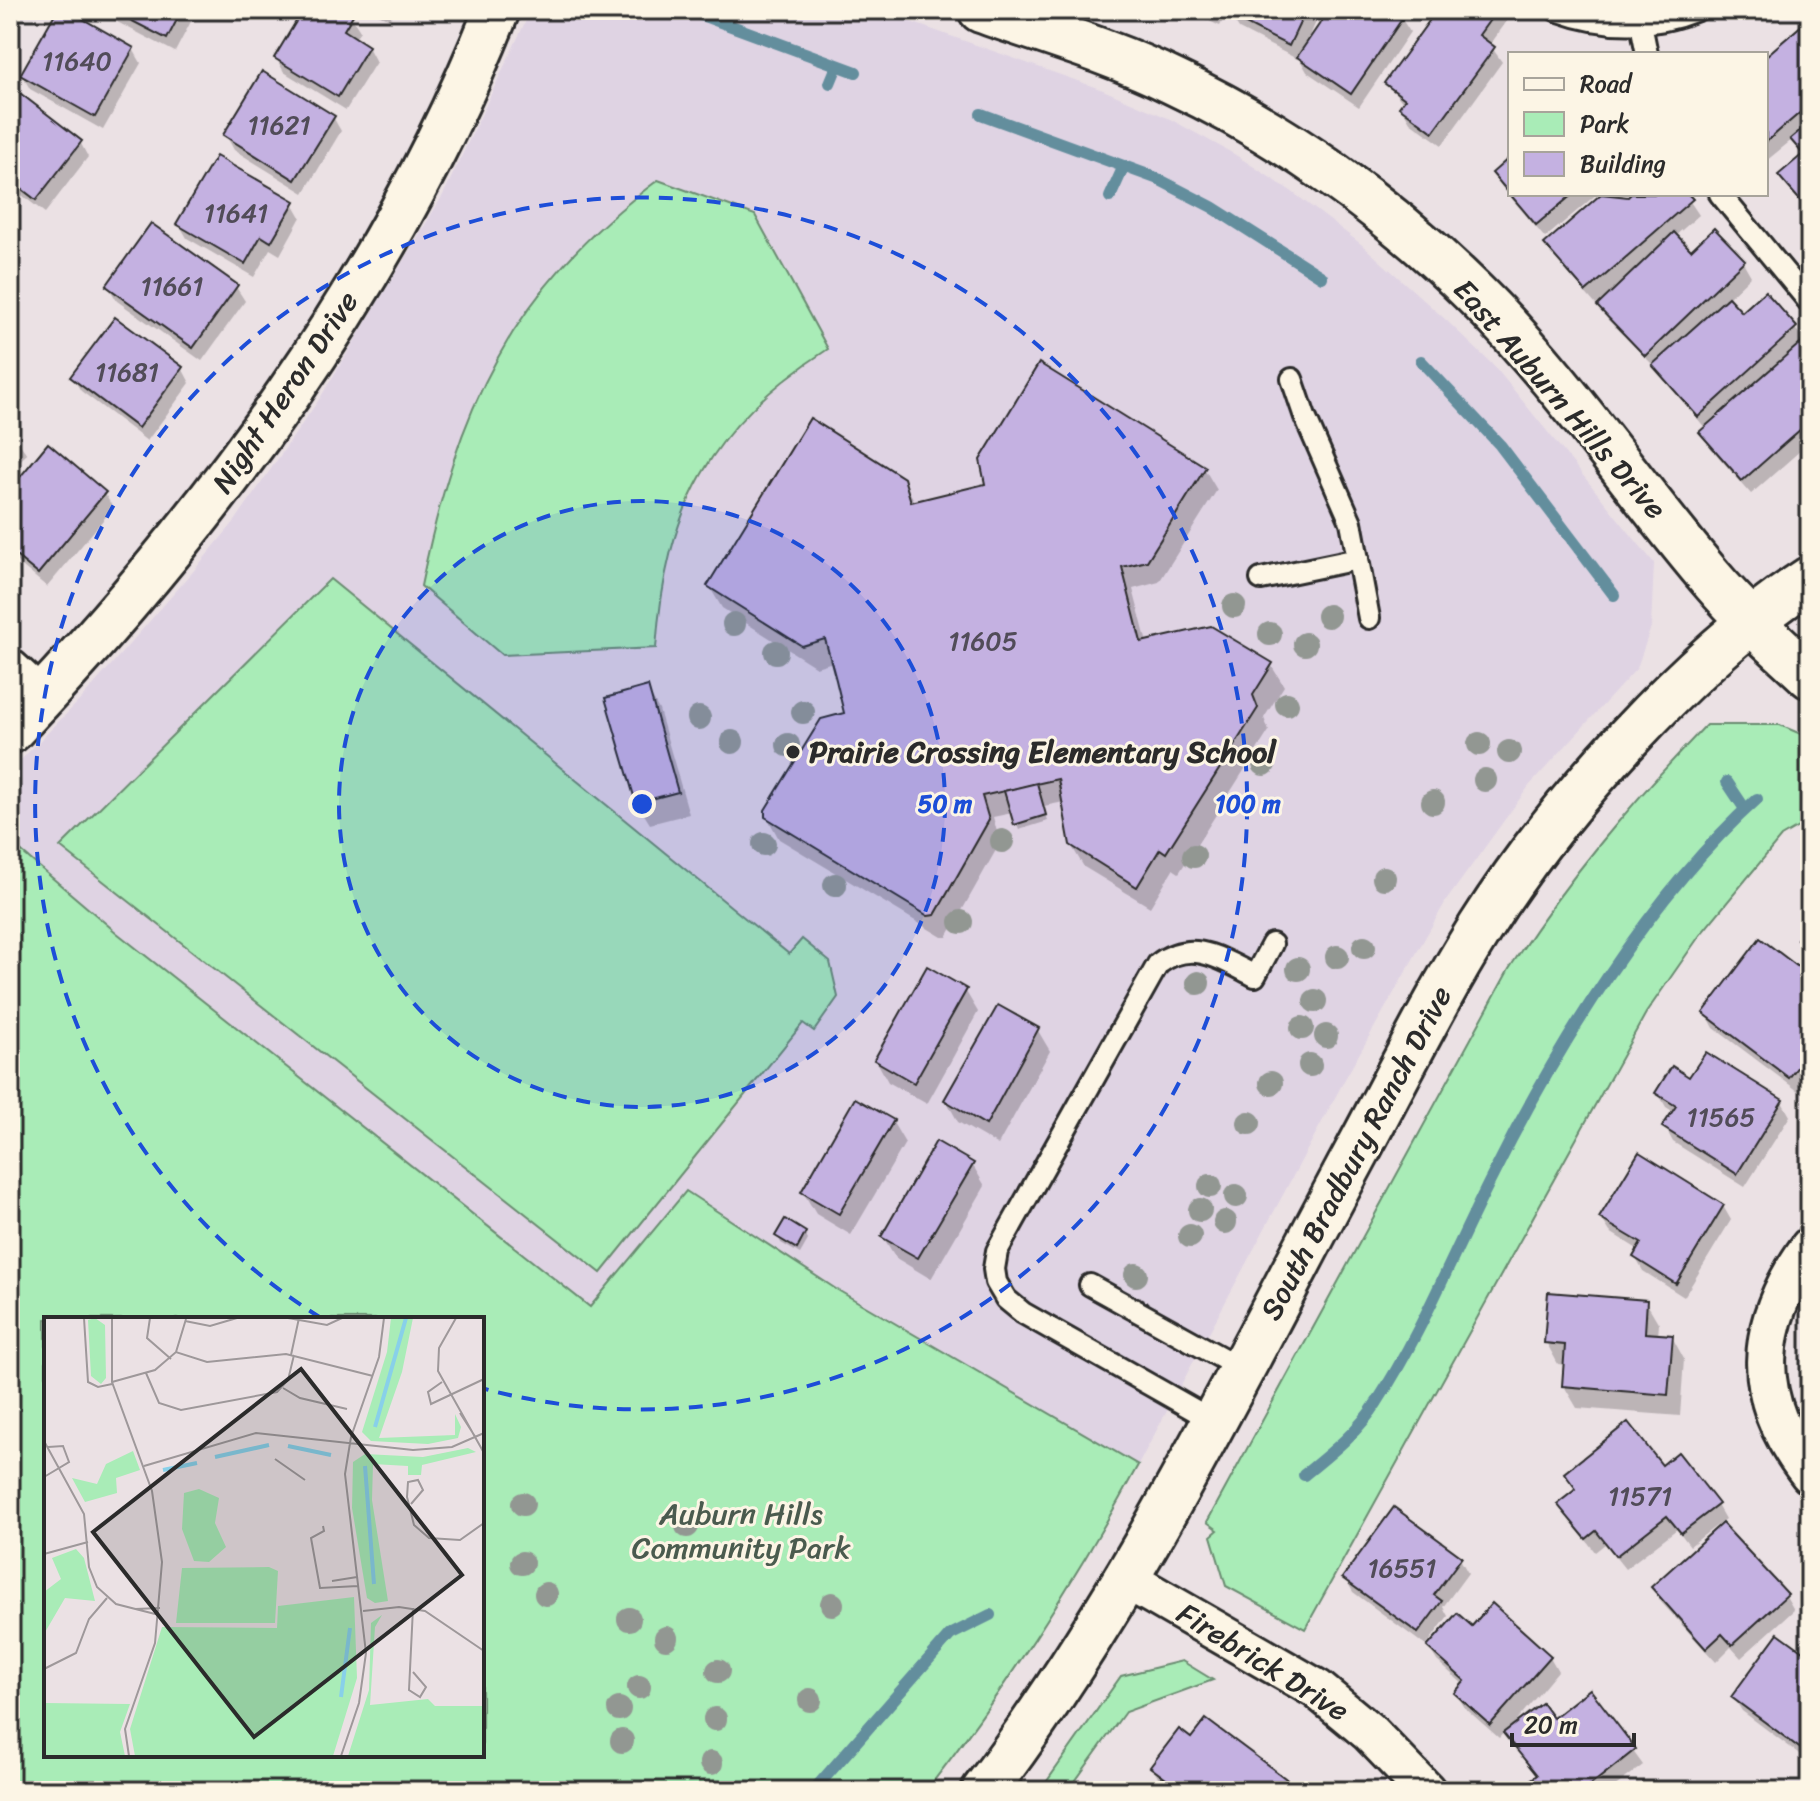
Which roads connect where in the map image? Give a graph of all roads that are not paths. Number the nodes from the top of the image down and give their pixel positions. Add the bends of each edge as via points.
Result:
1 (497, 10) edge
2 (981, 10) edge
3 (1556, 10) edge
4 (1697, 10) edge
5 (1641, 24) junction
6 (1647, 52) edge
7 (1722, 196) edge
8 (1810, 303) edge
9 (1292, 379) dead end
10 (1358, 559) junction
11 (1261, 579) dead end
12 (1810, 579) edge
13 (1369, 618) dead end
14 (1752, 623) junction
15 (10, 669) edge
16 (1810, 676) edge
17 (42, 698) junction
18 (10, 731) edge
19 (1272, 944) dead end
20 (1810, 1247) edge
21 (1090, 1285) dead end
22 (1240, 1368) junction
23 (1212, 1420) junction
24 (1810, 1474) edge
25 (1126, 1579) junction
26 (1410, 1785) edge
27 (984, 1791) edge

1 - 17 street, Night Heron Drive via 416,183 281,404 157,571
2 - 14 street, East Auburn Hills Drive via 1128,62 1205,97 1307,157 1385,214 1476,295 1520,343
3 - 5 lane via 1591,21
4 - 5 lane
5 - 6 lane
7 - 8 lane
9 - 10 lane via 1346,509
10 - 11 lane
10 - 13 lane
12 - 14 street, South Bradbury Ranch Drive
14 - 16 street, East Auburn Hills Drive
14 - 22 street, South Bradbury Ranch Drive via 1613,756 1506,890 1456,969
15 - 17 street
17 - 18 street, Night Heron Drive
19 - 23 lane via 1255,976 1208,953 1189,950 1172,953 1158,964 997,1251 994,1269 1006,1299 1023,1313
20 - 24 street via 1776,1304 1766,1353 1773,1411
21 - 22 lane
22 - 23 street, South Bradbury Ranch Drive
23 - 25 street, South Bradbury Ranch Drive
25 - 26 street, Firebrick Drive via 1317,1689 1352,1716
25 - 27 street, South Bradbury Ranch Drive via 1055,1694

